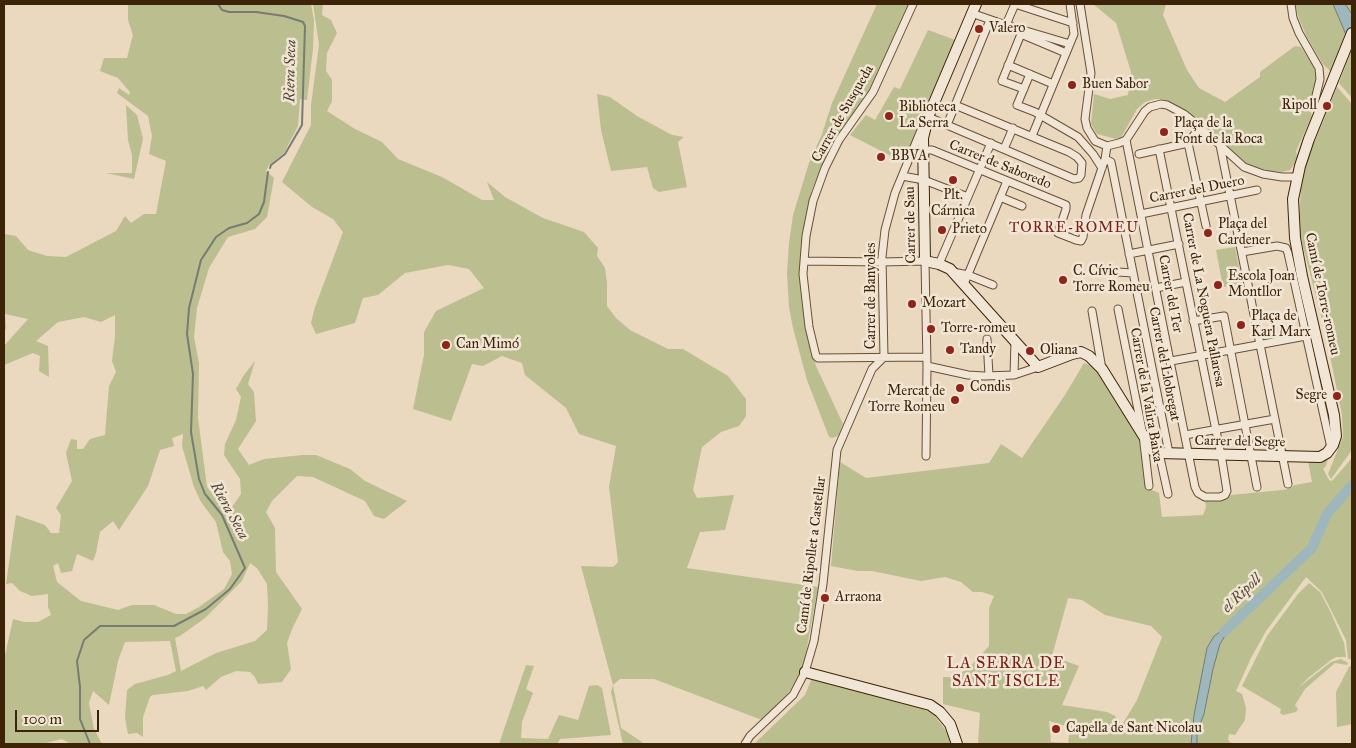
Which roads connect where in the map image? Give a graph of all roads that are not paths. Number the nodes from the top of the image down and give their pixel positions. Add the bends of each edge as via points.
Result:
1 (913, 4) edge
2 (1015, 4) edge
3 (1070, 4) edge
4 (1080, 4) edge
5 (1291, 4) edge
6 (974, 8) edge
7 (990, 20) junction
8 (1073, 23) junction
9 (1006, 25) junction
10 (1022, 32) junction
11 (1352, 33) edge
12 (1070, 44) junction
13 (1066, 53) junction
14 (1008, 65) junction
15 (1030, 74) junction
16 (1053, 84) junction
17 (1024, 89) junction
18 (955, 105) junction
19 (1323, 106) junction
20 (1040, 116) junction
21 (928, 117) junction
22 (947, 125) junction
23 (1200, 127) junction
24 (1013, 128) junction
25 (1032, 136) junction
26 (1126, 140) junction
27 (990, 143) junction
28 (1188, 143) junction
29 (1220, 144) junction
30 (1109, 145) junction
31 (1004, 149) junction
32 (1159, 149) junction
33 (918, 150) junction
34 (1139, 154) dead end
35 (1108, 160) junction
36 (1102, 168) junction
37 (980, 170) junction
38 (902, 176) junction
39 (1297, 177) junction
40 (924, 180) junction
41 (1007, 181) junction
42 (1258, 190) dead end
43 (1231, 196) junction
44 (968, 197) junction
45 (1000, 197) junction
46 (1201, 201) junction
47 (1022, 206) dead end
48 (1172, 207) junction
49 (1141, 214) junction
50 (1206, 226) dead end
51 (1179, 244) junction
52 (1149, 250) junction
53 (1242, 252) junction
54 (1129, 254) junction
55 (804, 261) junction
56 (925, 261) junction
57 (882, 262) junction
58 (939, 264) junction
59 (1102, 271) dead end
60 (1133, 273) junction
61 (966, 280) junction
62 (1186, 282) junction
63 (993, 285) dead end
64 (1156, 288) junction
65 (1118, 309) dead end
66 (1092, 311) dead end
67 (1193, 321) junction
68 (1306, 336) junction
69 (987, 339) dead end
70 (1015, 341) junction
71 (1260, 344) junction
72 (1231, 350) junction
73 (1200, 356) junction
74 (884, 357) junction
75 (927, 357) junction
76 (1171, 361) junction
77 (927, 366) junction
78 (1036, 366) junction
79 (1102, 369) junction
80 (1014, 375) junction
81 (989, 376) junction
82 (1275, 419) junction
83 (1330, 422) junction
84 (1245, 425) junction
85 (1216, 431) junction
86 (1143, 435) junction
87 (1185, 436) junction
88 (1331, 449) joint
89 (1164, 453) junction
90 (1189, 454) junction
91 (1221, 455) junction
92 (926, 456) dead end
93 (1251, 456) junction
94 (1282, 456) junction
95 (1288, 484) dead end
96 (1149, 486) dead end
97 (1257, 487) dead end
98 (1168, 494) dead end
99 (1211, 498) joint
100 (805, 672) junction
101 (745, 744) edge
102 (957, 744) edge

1 - 55 street, Carrer de Susqueda via 873,92 839,140 825,168 813,201
2 - 8 street
2 - 9 street
3 - 8 street
4 - 30 street via 1091,73 1087,128 1095,141
5 - 19 street via 1299,33 1320,72 1314,104 1315,107
6 - 7 street
6 - 21 street, Carrer de Sau
7 - 9 street
7 - 18 street
8 - 12 street via 1074,34
9 - 10 street
10 - 12 street
10 - 13 street
10 - 14 street
11 - 19 street, Camí de Torre-romeu
12 - 13 street
13 - 16 street
14 - 15 street
14 - 17 street via 1002,81
15 - 16 street
15 - 17 street
16 - 20 street
17 - 20 street via 1017,105
18 - 22 street
18 - 24 street
19 - 39 street, Camí de Torre-romeu
20 - 25 street
20 - 36 street via 1078,137
21 - 22 street
21 - 33 street, Carrer de Sau
22 - 27 street
23 - 26 street via 1167,105 1155,105 1145,111
23 - 28 street
23 - 29 street
24 - 25 street
24 - 31 street
25 - 31 street via 1077,157 1082,163 1079,178 1074,179
26 - 30 street
26 - 49 street, Carrer del Ter
27 - 31 street
27 - 37 street
28 - 32 street
28 - 46 street
29 - 39 street via 1244,167 1262,174
29 - 43 street
30 - 35 street, Carrer del Llobregat
32 - 34 street
32 - 48 street, Carrer de La Noguera Pallaresa
33 - 37 street, Carrer de Saboredo via 932,150
33 - 38 street, Carrer de Banyoles
33 - 40 street, Carrer de Sau
35 - 36 street
35 - 54 street, Carrer del Llobregat
36 - 41 street, Carrer de Saboredo via 1081,241 1058,233 1066,205
37 - 41 street, Carrer de Saboredo
37 - 44 street
38 - 40 street
38 - 57 street, Carrer de Banyoles via 888,214
39 - 83 street, Camí de Torre-romeu via 1293,199 1295,238
40 - 44 street
40 - 56 street, Carrer de Sau
41 - 45 street
42 - 43 street, Carrer del Duero
43 - 46 street, Carrer del Duero
43 - 53 street
44 - 58 street
45 - 47 street
45 - 61 street
46 - 48 street, Carrer del Duero
46 - 50 street
48 - 49 street, Carrer del Duero
48 - 51 street, Carrer de La Noguera Pallaresa
49 - 52 street, Carrer del Ter
51 - 52 street
51 - 62 street, Carrer de La Noguera Pallaresa
52 - 54 street
52 - 64 street, Carrer del Ter
53 - 68 street via 1277,246 1286,248
53 - 71 street
54 - 60 street, Carrer del Llobregat
55 - 57 street
55 - 74 street, Carrer de Susqueda via 806,313 816,356
56 - 57 street
56 - 58 street
56 - 75 street, Carrer de Sau
57 - 74 street, Carrer de Banyoles
58 - 61 street
59 - 60 street
60 - 89 street, Carrer del Llobregat
61 - 63 street
61 - 70 street
62 - 64 street
62 - 67 street, Carrer de La Noguera Pallaresa
64 - 76 street, Carrer del Ter
65 - 86 street, Carrer de la Valira Baixa
66 - 79 street
67 - 72 street via 1224,316
67 - 73 street, Carrer de La Noguera Pallaresa
68 - 71 street
68 - 83 street
69 - 81 street
70 - 78 street
70 - 80 street
71 - 72 street
71 - 82 street
72 - 73 street
72 - 84 street
73 - 76 street
73 - 85 street, Carrer de La Noguera Pallaresa
74 - 75 street
74 - 100 street, Camí de Ripollet a Castellar via 872,369 837,450 823,584 814,641
75 - 77 street, Carrer de Sau
76 - 87 street, Carrer del Ter
77 - 81 street
77 - 92 street, Carrer de Sau
78 - 79 street via 1081,352
78 - 80 street
79 - 86 street
80 - 81 street
82 - 84 street
82 - 94 street
83 - 88 street, Camí de Torre-romeu via 1336,436
84 - 85 street
84 - 93 street
85 - 87 street
85 - 91 street, Carrer de La Noguera Pallaresa
86 - 89 street via 1153,451
86 - 96 street, Carrer de la Valira Baixa
87 - 90 street, Carrer del Ter
88 - 94 street, Carrer del Segre via 1320,457
89 - 90 street, Carrer del Segre
89 - 98 street, Carrer del Llobregat
90 - 91 street, Carrer del Segre
90 - 99 street, Carrer del Ter via 1196,489 1200,495
91 - 93 street, Carrer del Segre
91 - 99 street, Carrer de La Noguera Pallaresa via 1226,493
93 - 94 street, Carrer del Segre
93 - 97 street
94 - 95 street
100 - 101 street, Camí de Ripollet a Castellar via 793,695
100 - 102 street via 930,705 948,721

